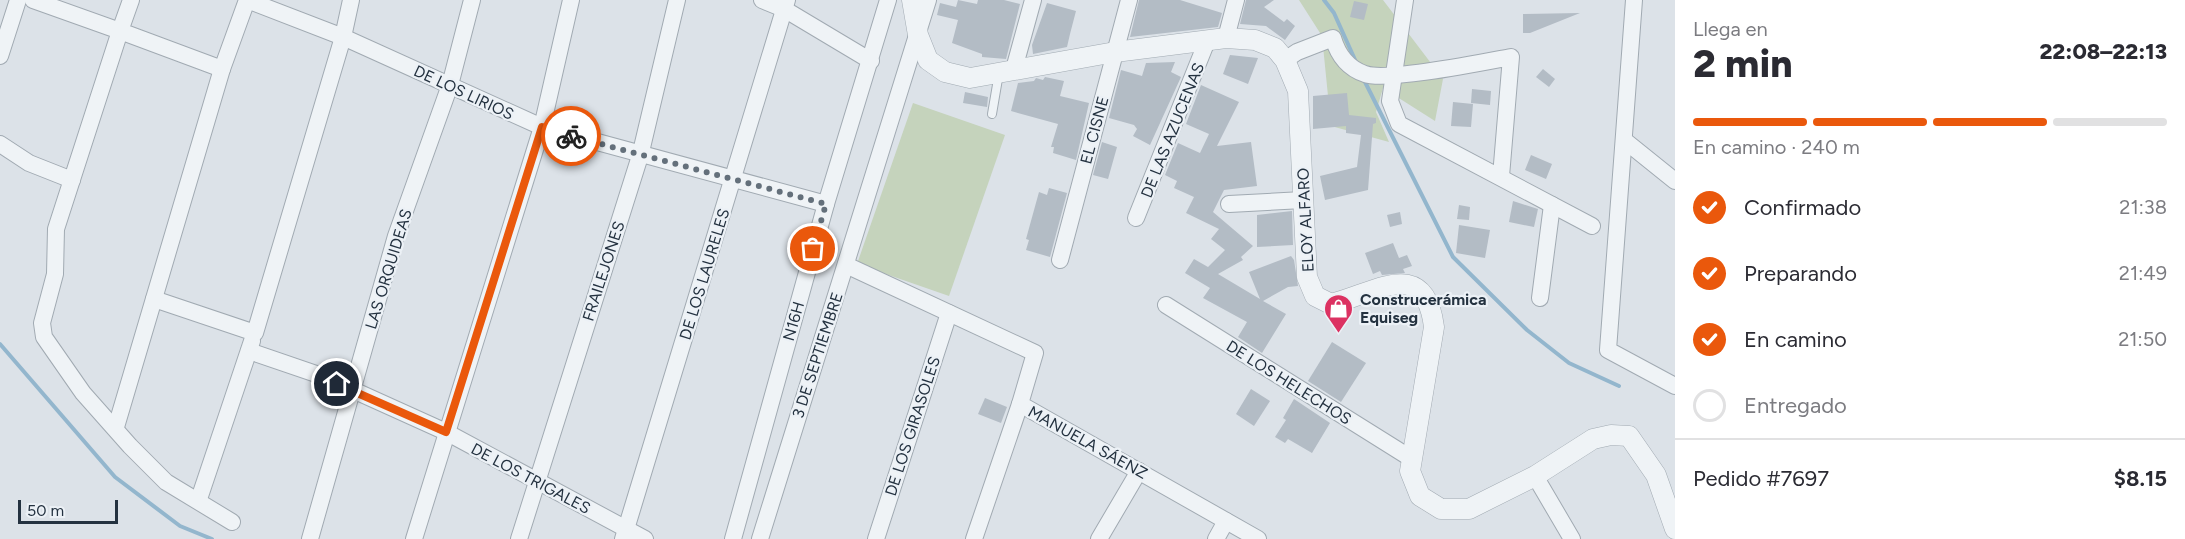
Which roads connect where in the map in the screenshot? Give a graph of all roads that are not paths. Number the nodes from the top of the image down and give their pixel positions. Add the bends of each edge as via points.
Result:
1 (18, 0) edge
2 (33, 0) edge
3 (131, 0) edge
4 (247, 0) edge
5 (351, 0) edge
6 (472, 0) edge
7 (571, 0) edge
8 (677, 0) edge
9 (762, 0) edge
10 (888, 0) edge
11 (912, 0) edge
12 (928, 0) edge
13 (1033, 0) edge
14 (1129, 0) edge
15 (1236, 0) edge
16 (1405, 0) edge
17 (1634, 0) edge
18 (785, 5) edge
19 (120, 31) junction
20 (918, 35) junction
21 (343, 37) junction
22 (1216, 39) junction
23 (1115, 52) junction
24 (0, 56) edge
25 (1286, 60) junction
26 (871, 61) junction
27 (222, 69) junction
28 (1007, 71) junction
29 (1395, 75) junction
30 (450, 85) junction
31 (992, 114) dead end
32 (542, 127) junction
33 (1624, 140) junction
34 (0, 144) edge
35 (639, 156) junction
36 (1501, 176) junction
37 (72, 180) junction
38 (733, 180) junction
39 (1675, 180) edge
40 (1303, 200) junction
41 (826, 204) junction
42 (1229, 204) dead end
43 (1552, 205) junction
44 (1136, 218) dead end
45 (1592, 226) dead end
46 (1060, 260) dead end
47 (846, 266) junction
48 (1540, 298) dead end
49 (154, 299) junction
50 (1166, 305) dead end
51 (949, 313) junction
52 (255, 333) junction
53 (249, 351) junction
54 (1675, 386) edge
55 (352, 391) junction
56 (1020, 404) junction
57 (116, 427) junction
58 (446, 432) junction
59 (1412, 459) junction
60 (1139, 471) junction
61 (1535, 476) junction
62 (536, 480) junction
63 (199, 499) junction
64 (1226, 521) junction
65 (232, 522) dead end
66 (1675, 529) edge
67 (624, 534) edge
68 (310, 539) edge
69 (414, 539) edge
70 (519, 539) edge
71 (645, 539) edge
72 (733, 539) edge
73 (760, 539) edge
74 (876, 539) edge
75 (974, 539) edge
76 (1099, 539) edge
77 (1216, 539) edge
78 (1258, 539) edge
79 (1572, 539) edge

1 - 24 street
2 - 19 street
3 - 19 street
4 - 21 street, DE LOS LIRIOS
4 - 27 street
5 - 21 street
6 - 30 street, LAS ORQUIDEAS
7 - 32 street
8 - 35 street, FRAILEJONES
9 - 18 street
10 - 26 street, N16H
11 - 20 street
12 - 20 street, 3 DE SEPTIEMBRE
13 - 28 street
14 - 23 street, EL CISNE
15 - 22 street, DE LAS AZUCENAS
16 - 29 street
17 - 33 street
18 - 26 street
18 - 38 street, DE LOS LAURELES
19 - 27 street
19 - 37 street
20 - 28 street via 928,60 945,72 970,78
20 - 47 street, 3 DE SEPTIEMBRE
21 - 30 street, DE LOS LIRIOS
21 - 52 street
22 - 23 street
22 - 25 street via 1255,40 1275,48
22 - 44 street, DE LAS AZUCENAS
23 - 28 street
23 - 46 street, EL CISNE
25 - 29 street via 1333,38 1339,57 1365,75
25 - 40 street, ELOY ALFARO via 1298,91
26 - 41 street, N16H
27 - 49 street
28 - 31 lane
29 - 36 street via 1390,102 1398,124
29 - 36 street via 1511,57
30 - 32 street, DE LOS LIRIOS
30 - 55 street, LAS ORQUIDEAS via 396,236
32 - 35 street, DE LOS LIRIOS
32 - 58 street
33 - 39 street
33 - 54 street via 1608,350
34 - 37 street via 29,163
35 - 38 street, DE LOS LIRIOS
35 - 62 street, FRAILEJONES
36 - 43 street
37 - 57 street via 56,229 55,274 42,323 44,337 83,393
38 - 41 street, DE LOS LIRIOS
38 - 67 street, DE LOS LAURELES
40 - 42 street
40 - 59 street, ELOY ALFARO via 1307,277 1315,296 1331,304 1380,286 1404,282 1422,291 1431,307 1434,327
41 - 72 street, N16H
43 - 45 street
43 - 48 street
47 - 51 street, MANUELA SÁENZ
47 - 73 street, 3 DE SEPTIEMBRE
49 - 52 street
49 - 57 street
50 - 59 street, DE LOS HELECHOS
51 - 56 street, MANUELA SÁENZ via 1035,353
51 - 74 street, DE LOS GIRASOLES
52 - 53 street
53 - 55 street, DE LOS TRIGALES via 292,364
53 - 63 street
55 - 58 street, DE LOS TRIGALES
55 - 68 street, LAS ORQUIDEAS
56 - 60 street, MANUELA SÁENZ
56 - 75 street
57 - 63 street via 166,482
58 - 62 street, DE LOS TRIGALES
58 - 69 street
59 - 61 street, ELOY ALFARO via 1410,471 1420,496 1441,509 1470,509
60 - 64 street, MANUELA SÁENZ
60 - 76 street
61 - 66 street, ELOY ALFARO via 1593,439 1629,436 1656,475
61 - 79 street
62 - 67 street, DE LOS TRIGALES
62 - 70 street, FRAILEJONES
63 - 65 street
64 - 77 street
64 - 78 street, MANUELA SÁENZ
67 - 71 street, DE LOS TRIGALES

